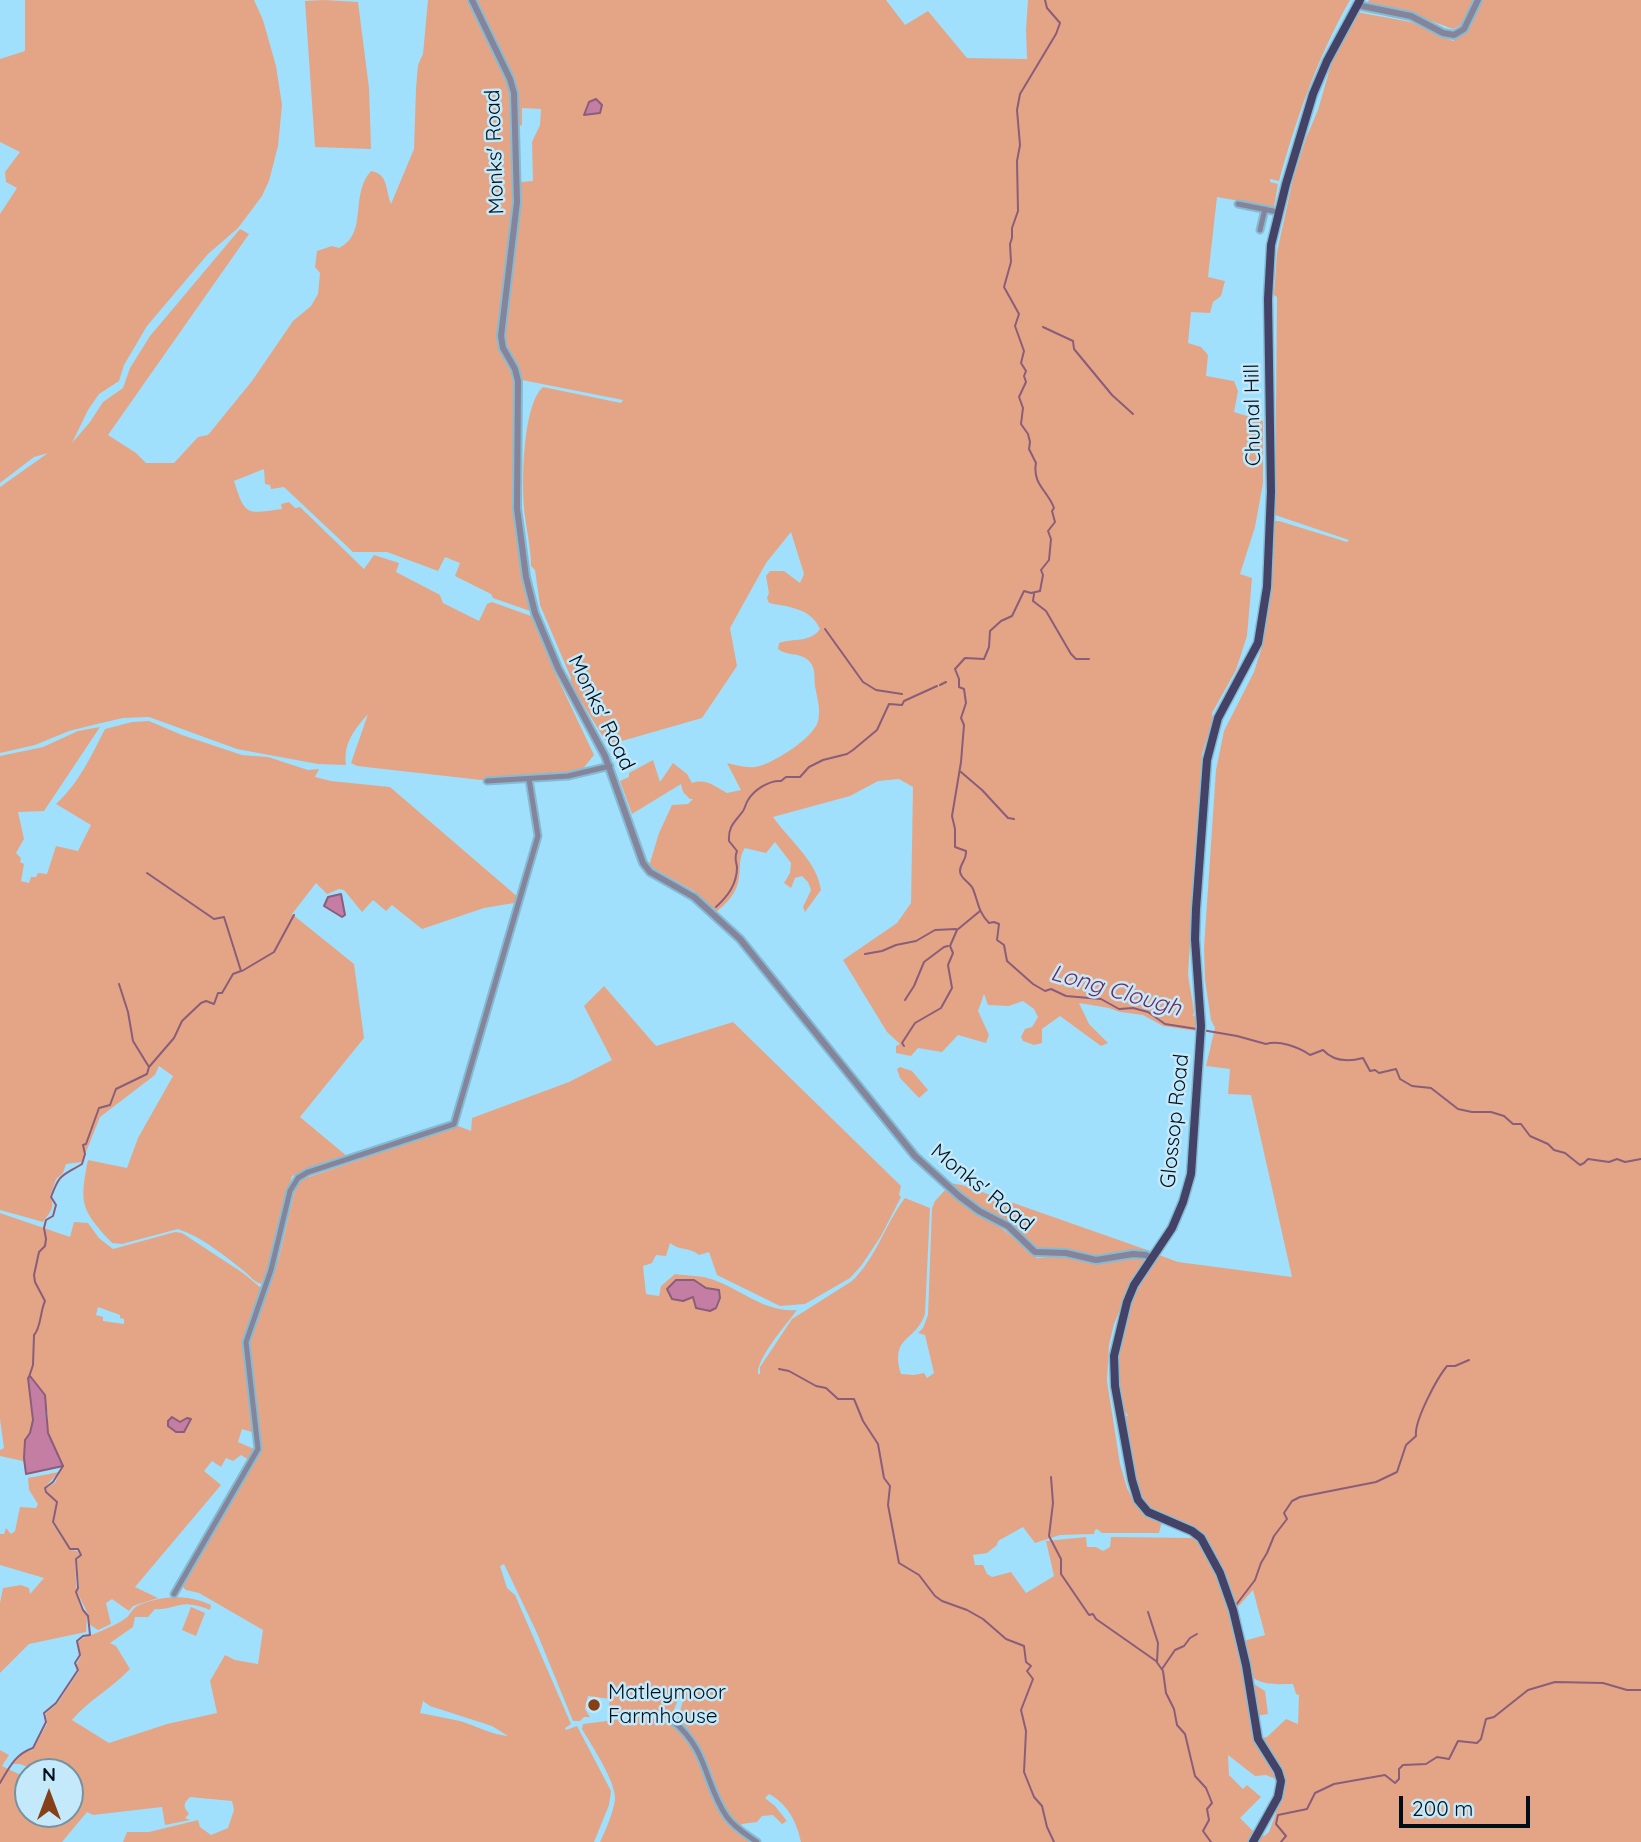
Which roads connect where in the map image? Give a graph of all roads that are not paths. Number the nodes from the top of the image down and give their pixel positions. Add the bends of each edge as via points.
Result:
1 (472, 0) edge
2 (1478, 0) edge
3 (1359, 3) edge
4 (1238, 204) dead end
5 (1265, 209) junction
6 (1278, 212) junction
7 (1260, 230) dead end
8 (610, 766) junction
9 (529, 779) junction
10 (487, 781) dead end
11 (1201, 828) joint
12 (1152, 1259) junction
13 (174, 1594) dead end
14 (673, 1721) dead end
15 (757, 1842) edge
16 (1253, 1842) edge

1 - 8 street, Monks' Road via 513,93 517,202 501,336 518,381 517,508 526,577 558,668
2 - 3 street via 1464,29 1454,35 1411,16
3 - 6 main road, Chunal Hill via 1313,94
4 - 5 street
5 - 6 street
5 - 7 street
6 - 11 main road, Chunal Hill via 1268,284 1272,472 1266,599 1255,649 1214,729
8 - 9 street via 582,775
8 - 12 street, Monks' Road via 646,868 684,890 740,939 923,1164 979,1211 1008,1226 1035,1252 1096,1260 1130,1254
9 - 10 street
9 - 13 street via 538,836 454,1124 308,1172 293,1183 271,1270 246,1342 258,1450
11 - 12 main road, Glossop Road via 1195,939 1201,1026 1192,1170 1181,1210
12 - 16 main road, Glossop Road via 1134,1285 1122,1316 1114,1356 1115,1386 1138,1500 1149,1512 1201,1538 1233,1610 1256,1734 1281,1781 1278,1797
14 - 15 street via 697,1748 728,1818

